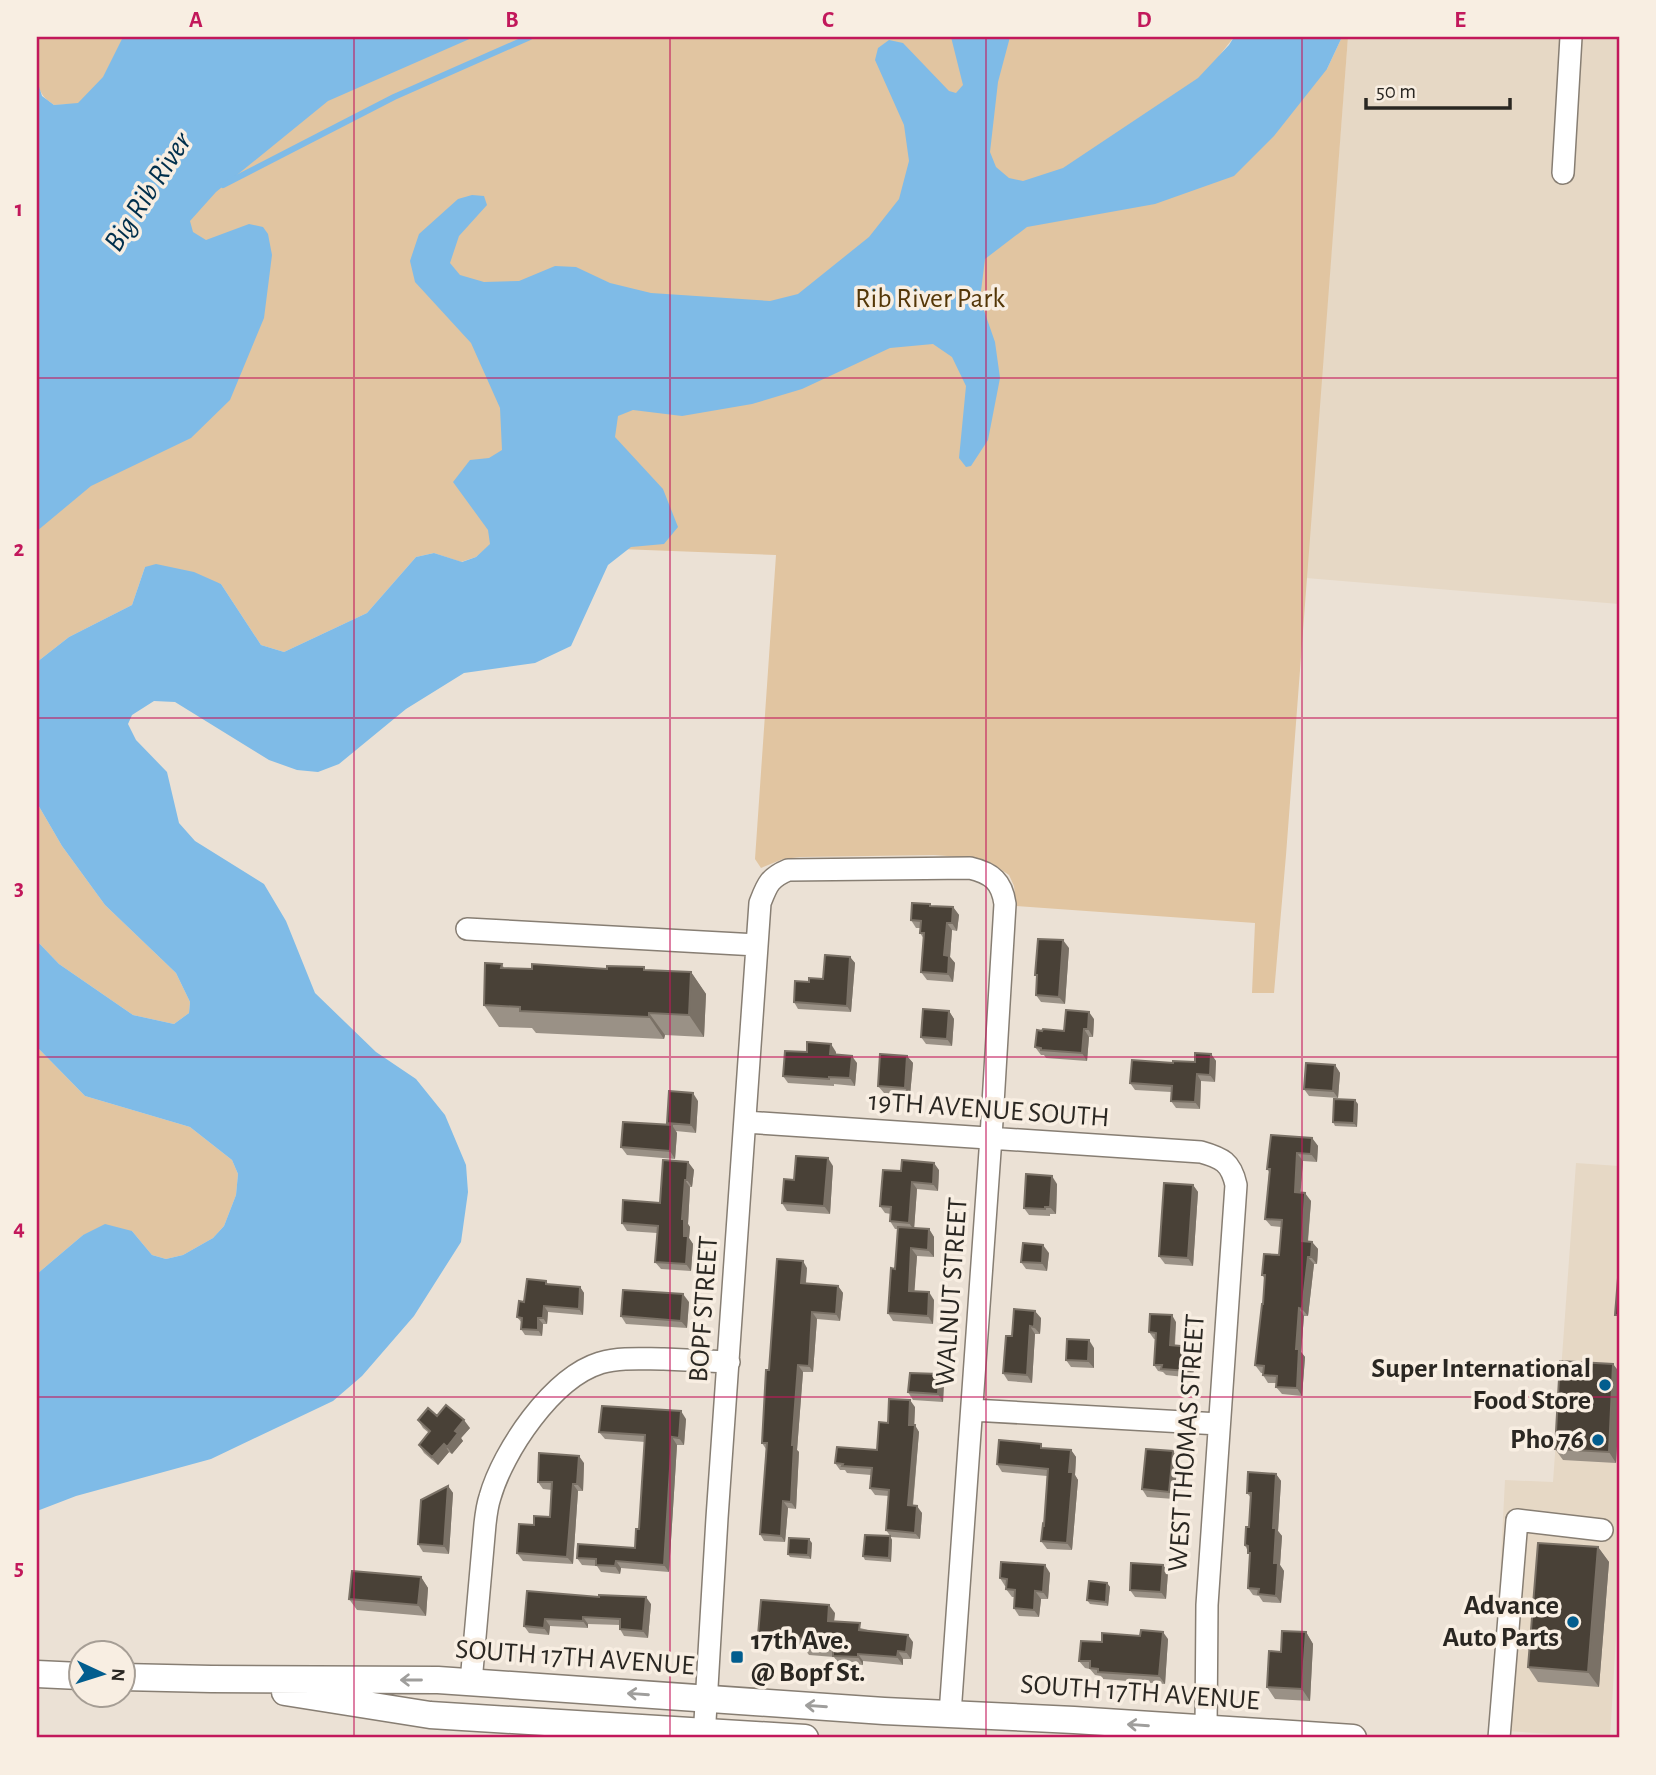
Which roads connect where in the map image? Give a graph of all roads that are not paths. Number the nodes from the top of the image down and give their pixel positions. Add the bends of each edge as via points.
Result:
1 (1572, 37) edge
2 (1563, 173) dead end
3 (993, 878) joint
4 (467, 929) dead end
5 (757, 945) junction
6 (745, 1122) junction
7 (991, 1137) junction
8 (1227, 1164) joint
9 (729, 1362) junction
10 (972, 1410) junction
11 (1219, 1424) junction
12 (1602, 1530) dead end
13 (37, 1674) edge
14 (66, 1675) edge
15 (136, 1677) edge
16 (211, 1679) junction
17 (471, 1682) junction
18 (706, 1699) junction
19 (950, 1714) junction
20 (704, 1735) edge
21 (1206, 1735) edge
22 (805, 1738) edge
23 (1353, 1738) edge
24 (1499, 1738) edge

1 - 2 street
3 - 5 street, BOPF STREET via 970,867 788,870 767,884 760,903
3 - 7 street, WALNUT STREET via 1003,891 1004,904
4 - 5 street
5 - 6 street, BOPF STREET
6 - 7 street, 19TH AVENUE SOUTH
6 - 9 street, BOPF STREET
7 - 8 street, 19TH AVENUE SOUTH via 1201,1152
7 - 10 street, WALNUT STREET
8 - 11 street, WEST THOMAS STREET via 1236,1185
9 - 17 street via 626,1358 599,1363 578,1373 547,1399 517,1439 490,1498
9 - 18 street, BOPF STREET
10 - 11 street
10 - 19 street, WALNUT STREET
11 - 21 street, WEST THOMAS STREET via 1207,1617
12 - 24 street via 1517,1520
13 - 14 main road
15 - 16 main road, SOUTH 17TH AVENUE
17 -> 16 main road, SOUTH 17TH AVENUE
16 - 20 main road, SOUTH 17TH AVENUE via 412,1713
18 -> 17 main road, SOUTH 17TH AVENUE
19 -> 18 main road, SOUTH 17TH AVENUE
18 - 20 street, BOPF STREET
21 -> 19 main road, SOUTH 17TH AVENUE
20 - 22 main road, SOUTH 17TH AVENUE
21 - 23 main road, SOUTH 17TH AVENUE

